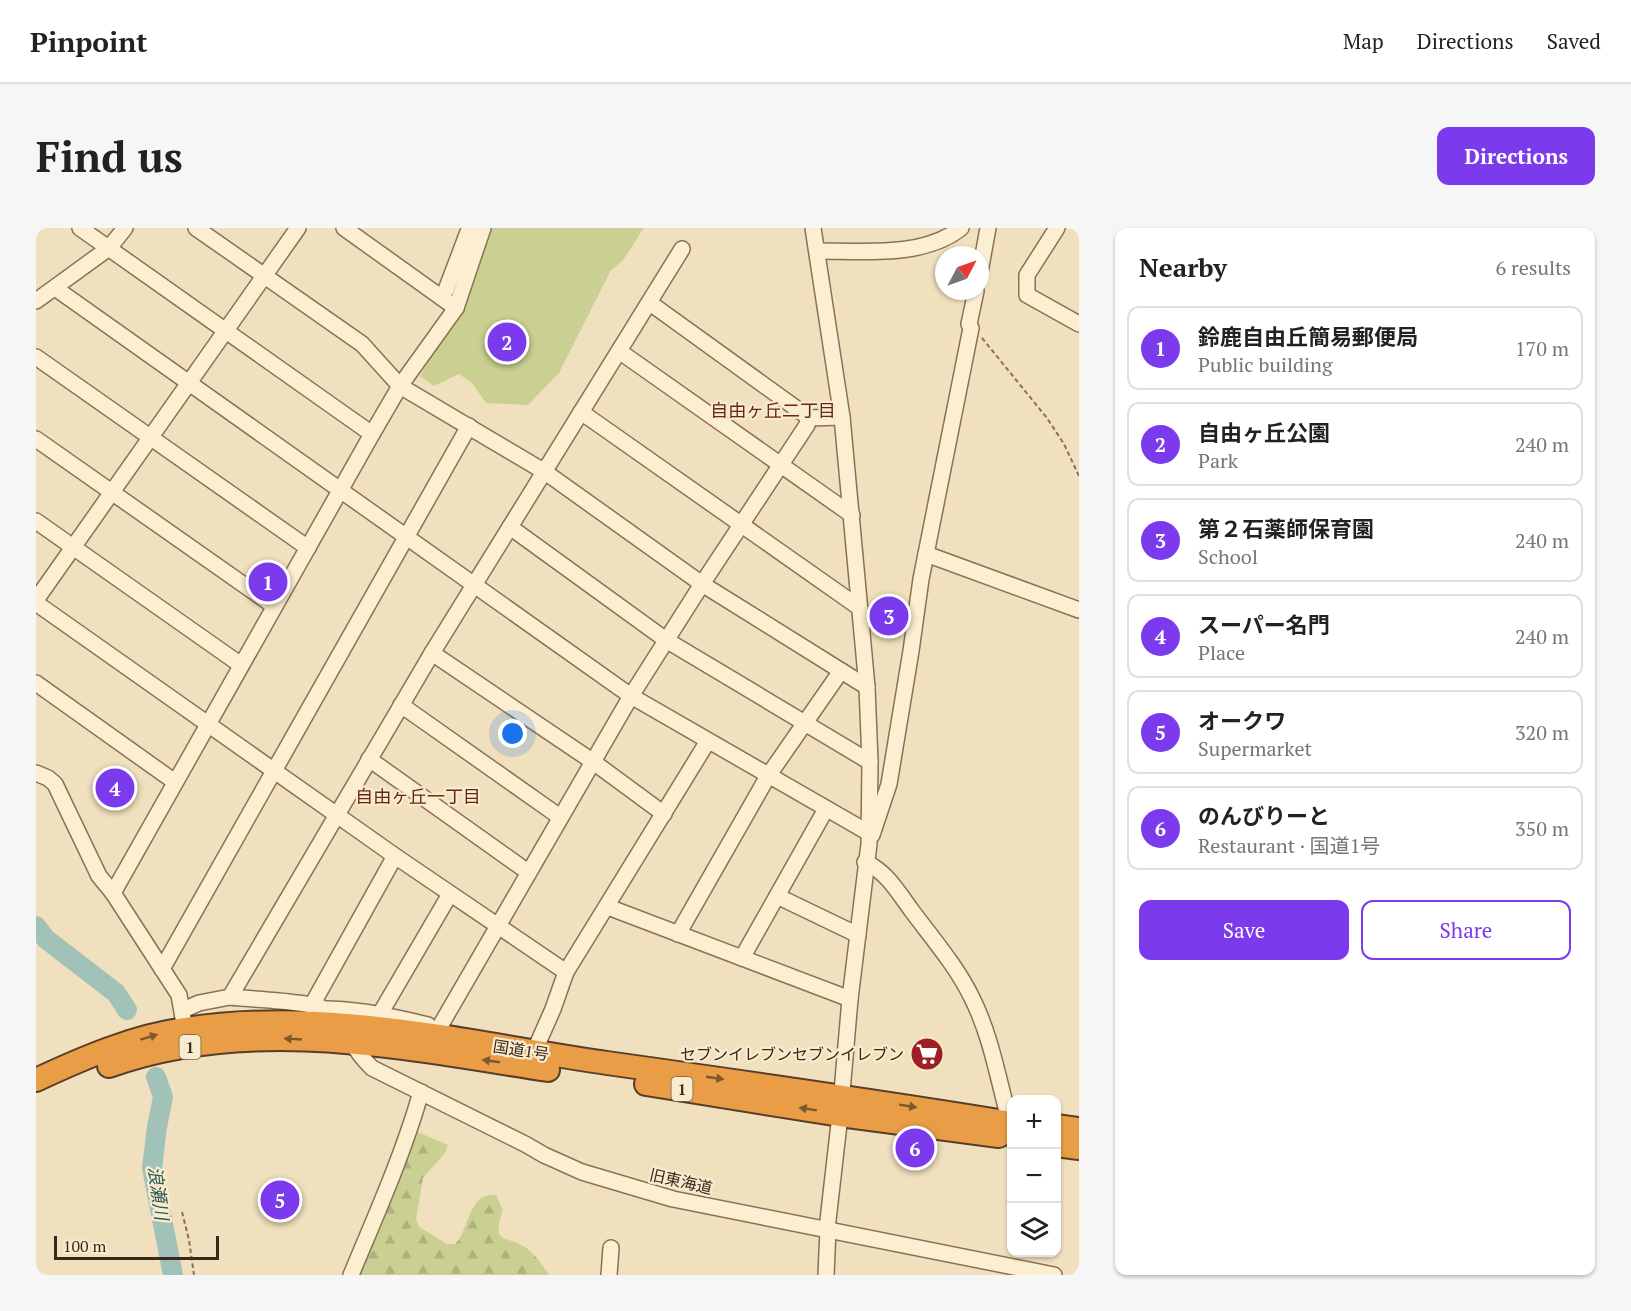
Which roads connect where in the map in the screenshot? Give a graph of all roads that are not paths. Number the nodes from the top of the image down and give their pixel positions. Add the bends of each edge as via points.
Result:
1 (80, 228) edge
2 (125, 228) edge
3 (196, 228) edge
4 (298, 228) edge
5 (344, 228) edge
6 (813, 228) edge
7 (961, 228) edge
8 (988, 228) edge
9 (1057, 228) edge
10 (473, 232) edge
11 (985, 246) edge
12 (109, 248) junction
13 (682, 249) dead end
14 (818, 251) junction
15 (264, 276) junction
16 (55, 288) junction
17 (441, 297) junction
18 (974, 300) edge
19 (36, 301) edge
20 (650, 303) junction
21 (456, 308) junction
22 (1079, 324) edge
23 (225, 331) junction
24 (619, 351) junction
25 (36, 357) edge
26 (188, 382) junction
27 (400, 386) junction
28 (581, 412) junction
29 (842, 417) junction
30 (808, 418) junction
31 (469, 426) junction
32 (372, 434) junction
33 (150, 437) junction
34 (36, 439) edge
35 (780, 465) junction
36 (545, 472) junction
37 (111, 491) junction
38 (340, 491) junction
39 (852, 515) junction
40 (36, 521) edge
41 (741, 525) junction
42 (510, 527) junction
43 (406, 537) junction
44 (73, 547) junction
45 (308, 548) junction
46 (926, 554) junction
47 (702, 584) junction
48 (475, 585) junction
49 (36, 601) edge
50 (274, 606) junction
51 (860, 608) junction
52 (1079, 610) edge
53 (666, 640) junction
54 (432, 653) junction
55 (241, 665) junction
56 (841, 671) junction
57 (36, 683) edge
58 (867, 687) junction
59 (631, 696) junction
60 (401, 705) junction
61 (805, 724) junction
62 (208, 725) junction
63 (708, 741) junction
64 (369, 759) junction
65 (592, 762) junction
66 (870, 762) junction
67 (273, 770) junction
68 (36, 773) edge
69 (768, 776) junction
70 (176, 782) junction
71 (826, 809) junction
72 (336, 814) junction
73 (664, 814) junction
74 (560, 817) junction
75 (869, 838) junction
76 (395, 856) junction
77 (865, 862) junction
78 (528, 872) junction
79 (113, 893) junction
80 (450, 894) junction
81 (777, 896) junction
82 (608, 907) junction
83 (497, 926) junction
84 (678, 934) junction
85 (858, 935) junction
86 (742, 958) junction
87 (162, 969) junction
88 (566, 972) junction
89 (230, 997) junction
90 (850, 999) junction
91 (319, 1007) junction
92 (380, 1014) junction
93 (439, 1028) junction
94 (184, 1029) junction
95 (349, 1034) junction
96 (507, 1047) junction
97 (534, 1052) junction
98 (36, 1080) edge
99 (421, 1092) junction
100 (36, 1097) edge
101 (841, 1105) junction
102 (1007, 1111) edge
103 (1007, 1126) edge
104 (1061, 1127) edge
105 (1079, 1129) edge
106 (1061, 1146) edge
107 (1079, 1148) edge
108 (827, 1229) junction
109 (611, 1248) dead end
110 (1014, 1271) edge
111 (351, 1275) edge
112 (609, 1275) edge
113 (826, 1275) edge
114 (1054, 1275) edge

1 - 12 street
2 - 12 street
3 - 15 street
4 - 15 street
5 - 17 street
6 - 14 street
7 - 14 street via 941,240 895,251
8 - 11 street
9 - 22 street via 1027,275 1027,295
10 - 17 street
10 - 21 street
12 - 16 street
12 - 23 street
13 - 20 street
14 - 29 street via 818,272
15 - 23 street
15 - 27 street via 362,344
16 - 19 street
16 - 26 street
17 - 21 street
18 - 46 street
20 - 24 street
20 - 30 street
21 - 27 street
23 - 26 street
23 - 32 street
24 - 28 street
24 - 35 street
25 - 33 street
26 - 33 street
26 - 38 street
27 - 31 street
27 - 32 street
28 - 36 street
28 - 41 street
29 - 30 street
29 - 39 street
30 - 35 street
31 - 36 street
31 - 43 street
32 - 38 street
33 - 37 street
33 - 45 street
34 - 37 street
35 - 39 street
35 - 41 street
36 - 42 street
36 - 47 street
37 - 44 street
37 - 50 street
38 - 43 street
38 - 45 street
39 - 51 street
40 - 44 street
41 - 47 street
41 - 51 street
42 - 48 street
42 - 53 street
43 - 48 street
43 - 67 street
44 - 49 street
44 - 55 street
45 - 50 street
46 - 52 street
46 - 75 street via 889,784
47 - 53 street
47 - 56 street
48 - 54 street
48 - 59 street
49 - 62 street
50 - 55 street
51 - 58 street
53 - 59 street
53 - 61 street
54 - 60 street
54 - 65 street
55 - 62 street
56 - 58 street
56 - 61 street
57 - 70 street
58 - 66 street
59 - 63 street
59 - 65 street
60 - 64 street
60 - 74 street
61 - 66 street
61 - 69 street
62 - 67 street
62 - 70 street
63 - 69 street
63 - 73 street
64 - 72 street
64 - 78 street
65 - 73 street
65 - 74 street
66 - 75 street
67 - 72 street
67 - 87 street
68 - 79 street via 55,784 99,876
69 - 71 street
69 - 84 street
70 - 79 street
71 - 75 street
71 - 81 street
72 - 76 street
72 - 89 street
73 - 82 street
74 - 78 street
75 - 77 street
76 - 80 street
76 - 91 street
77 - 85 street
77 - 102 street via 885,874 972,997
78 - 83 street
79 - 87 street
80 - 83 street
80 - 92 street
81 - 85 street
81 - 86 street
82 - 84 street
82 - 88 street
83 - 88 street
83 - 93 street
84 - 86 street
85 - 90 street
86 - 90 street
87 - 94 street via 179,995
88 - 97 street
89 - 91 street
89 - 94 street via 199,1003
90 - 101 street
91 - 92 street
91 - 95 street, 旧東海道 via 334,1012
92 - 93 street
93 - 96 street
94 - 95 highway, 国道1号 / 1 via 261,1021
98 -> 94 highway, 国道1号 / 1 via 111,1049
94 - 100 highway, 国道1号 / 1 via 156,1053 73,1079
95 - 96 highway, 国道1号 / 1
95 - 99 street, 旧東海道 via 360,1056 372,1068
101 -> 95 highway, 国道1号 / 1 via 720,1095
96 - 97 highway, 国道1号 / 1
97 -> 101 highway, 国道1号 / 1
99 - 108 street, 旧東海道 via 582,1172 673,1199
99 - 111 street via 396,1170
101 - 103 highway, 国道1号 / 1
101 - 108 street
104 - 105 highway
106 - 107 highway
108 - 110 street, 旧東海道
108 - 113 street
109 - 112 street
110 - 114 street, 旧東海道

